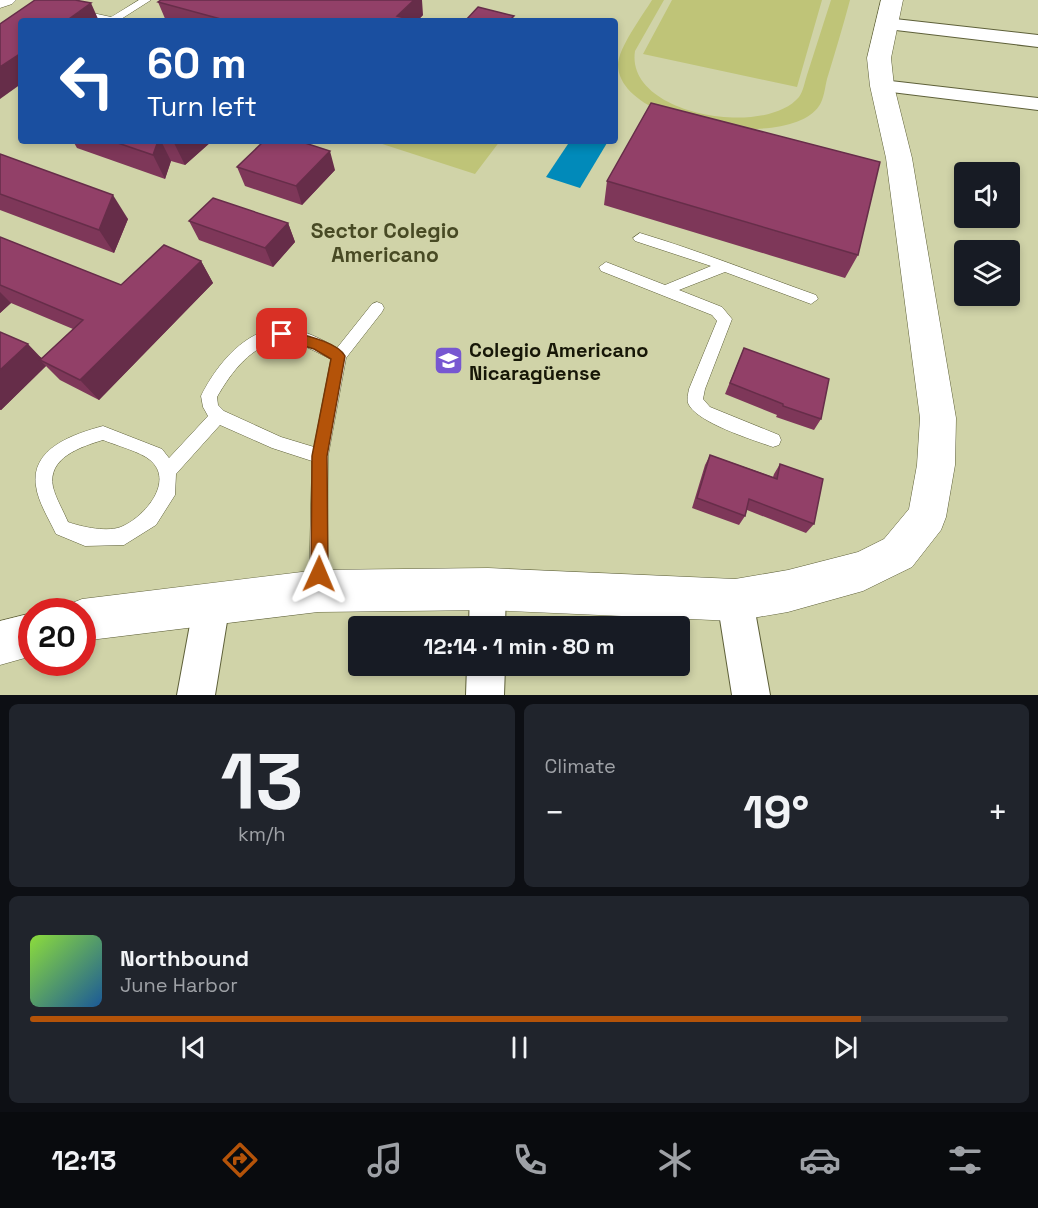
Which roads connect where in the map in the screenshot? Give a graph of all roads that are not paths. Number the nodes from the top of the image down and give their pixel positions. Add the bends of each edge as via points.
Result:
1 (5, 0) edge
2 (131, 0) edge
3 (892, 0) edge
4 (144, 1) edge
5 (0, 2) edge
6 (74, 12) edge
7 (103, 18) edge
8 (116, 18) edge
9 (885, 24) junction
10 (1038, 42) edge
11 (882, 86) junction
12 (1038, 104) edge
13 (640, 238) dead end
14 (726, 266) junction
15 (606, 267) dead end
16 (666, 291) junction
17 (811, 299) dead end
18 (377, 308) dead end
19 (339, 356) junction
20 (218, 416) junction
21 (773, 440) dead end
22 (320, 456) junction
23 (168, 471) junction
24 (318, 591) junction
25 (735, 600) junction
26 (212, 603) junction
27 (488, 608) edge
28 (96, 618) edge
29 (18, 638) edge
30 (0, 644) edge
31 (486, 676) edge
32 (196, 695) edge
33 (485, 695) edge
34 (751, 695) edge

1 - 5 street
2 - 4 lane
3 - 9 street
4 - 8 lane
6 - 7 lane
9 - 10 street
9 - 11 street via 879,58
11 - 12 street
11 - 25 street via 899,159 938,418 936,465 927,517 898,553 863,572
13 - 14 lane
14 - 16 lane
14 - 17 lane
15 - 16 lane
16 - 21 lane via 717,311 725,319 695,401 704,412
18 - 19 lane
19 - 20 lane via 282,334 260,340 223,372 208,396
19 - 22 lane
20 - 22 lane via 278,443
20 - 23 lane
22 - 24 lane
23 - 23 lane via 166,495 150,519 124,536 85,537 62,528 43,483 47,466 61,449 103,433 156,454
24 - 26 street
24 - 27 street
25 - 27 street
25 - 34 street
26 - 28 street
26 - 32 street
29 - 30 street
31 - 33 street

